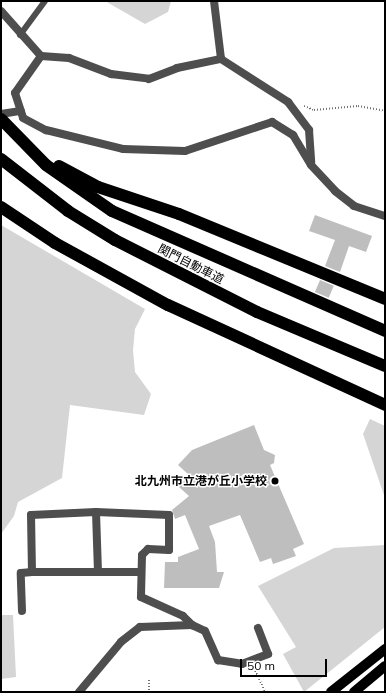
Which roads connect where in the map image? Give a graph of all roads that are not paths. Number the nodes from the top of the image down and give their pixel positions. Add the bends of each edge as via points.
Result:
1 (45, 1) edge
2 (214, 1) edge
3 (1, 12) edge
4 (20, 35) junction
5 (41, 56) junction
6 (221, 59) junction
7 (1, 109) edge
8 (20, 111) junction
9 (1, 114) edge
10 (1, 119) edge
11 (1, 159) edge
12 (48, 162) junction
13 (311, 165) junction
14 (1, 207) edge
15 (385, 216) edge
16 (385, 299) edge
17 (385, 331) edge
18 (385, 366) edge
19 (385, 405) edge
20 (96, 512) junction
21 (32, 572) junction
22 (98, 572) junction
23 (141, 572) junction
24 (22, 611) dead end
25 (192, 625) junction
26 (258, 628) dead end
27 (385, 648) edge
28 (385, 666) edge
29 (78, 692) edge
30 (331, 692) edge
31 (354, 692) edge

1 - 4 lane
2 - 6 street
3 - 4 street
4 - 5 street
5 - 6 street via 69,58 111,74 149,79 177,68
5 - 8 street via 15,93
6 - 13 street via 288,102 309,130
7 - 12 highway
8 - 9 street
8 - 13 street via 23,118 46,130 122,149 185,151 272,122 293,135
10 - 12 highway
11 - 18 highway, 関門自動車道 via 68,211 114,240 257,312
12 - 16 highway via 98,187 179,214
12 - 17 highway via 86,195 156,233
13 - 15 street via 354,206
14 - 19 highway via 55,243 168,305
20 - 21 street via 31,516
20 - 22 street
20 - 23 street via 169,515 169,550 148,549 142,555
21 - 22 street
21 - 24 street via 21,573
22 - 23 street
23 - 25 street via 141,597 183,616
25 - 26 street via 205,631 218,660 227,664 251,662 268,654
25 - 29 street via 140,627 121,642
27 - 30 main road
28 - 31 main road

